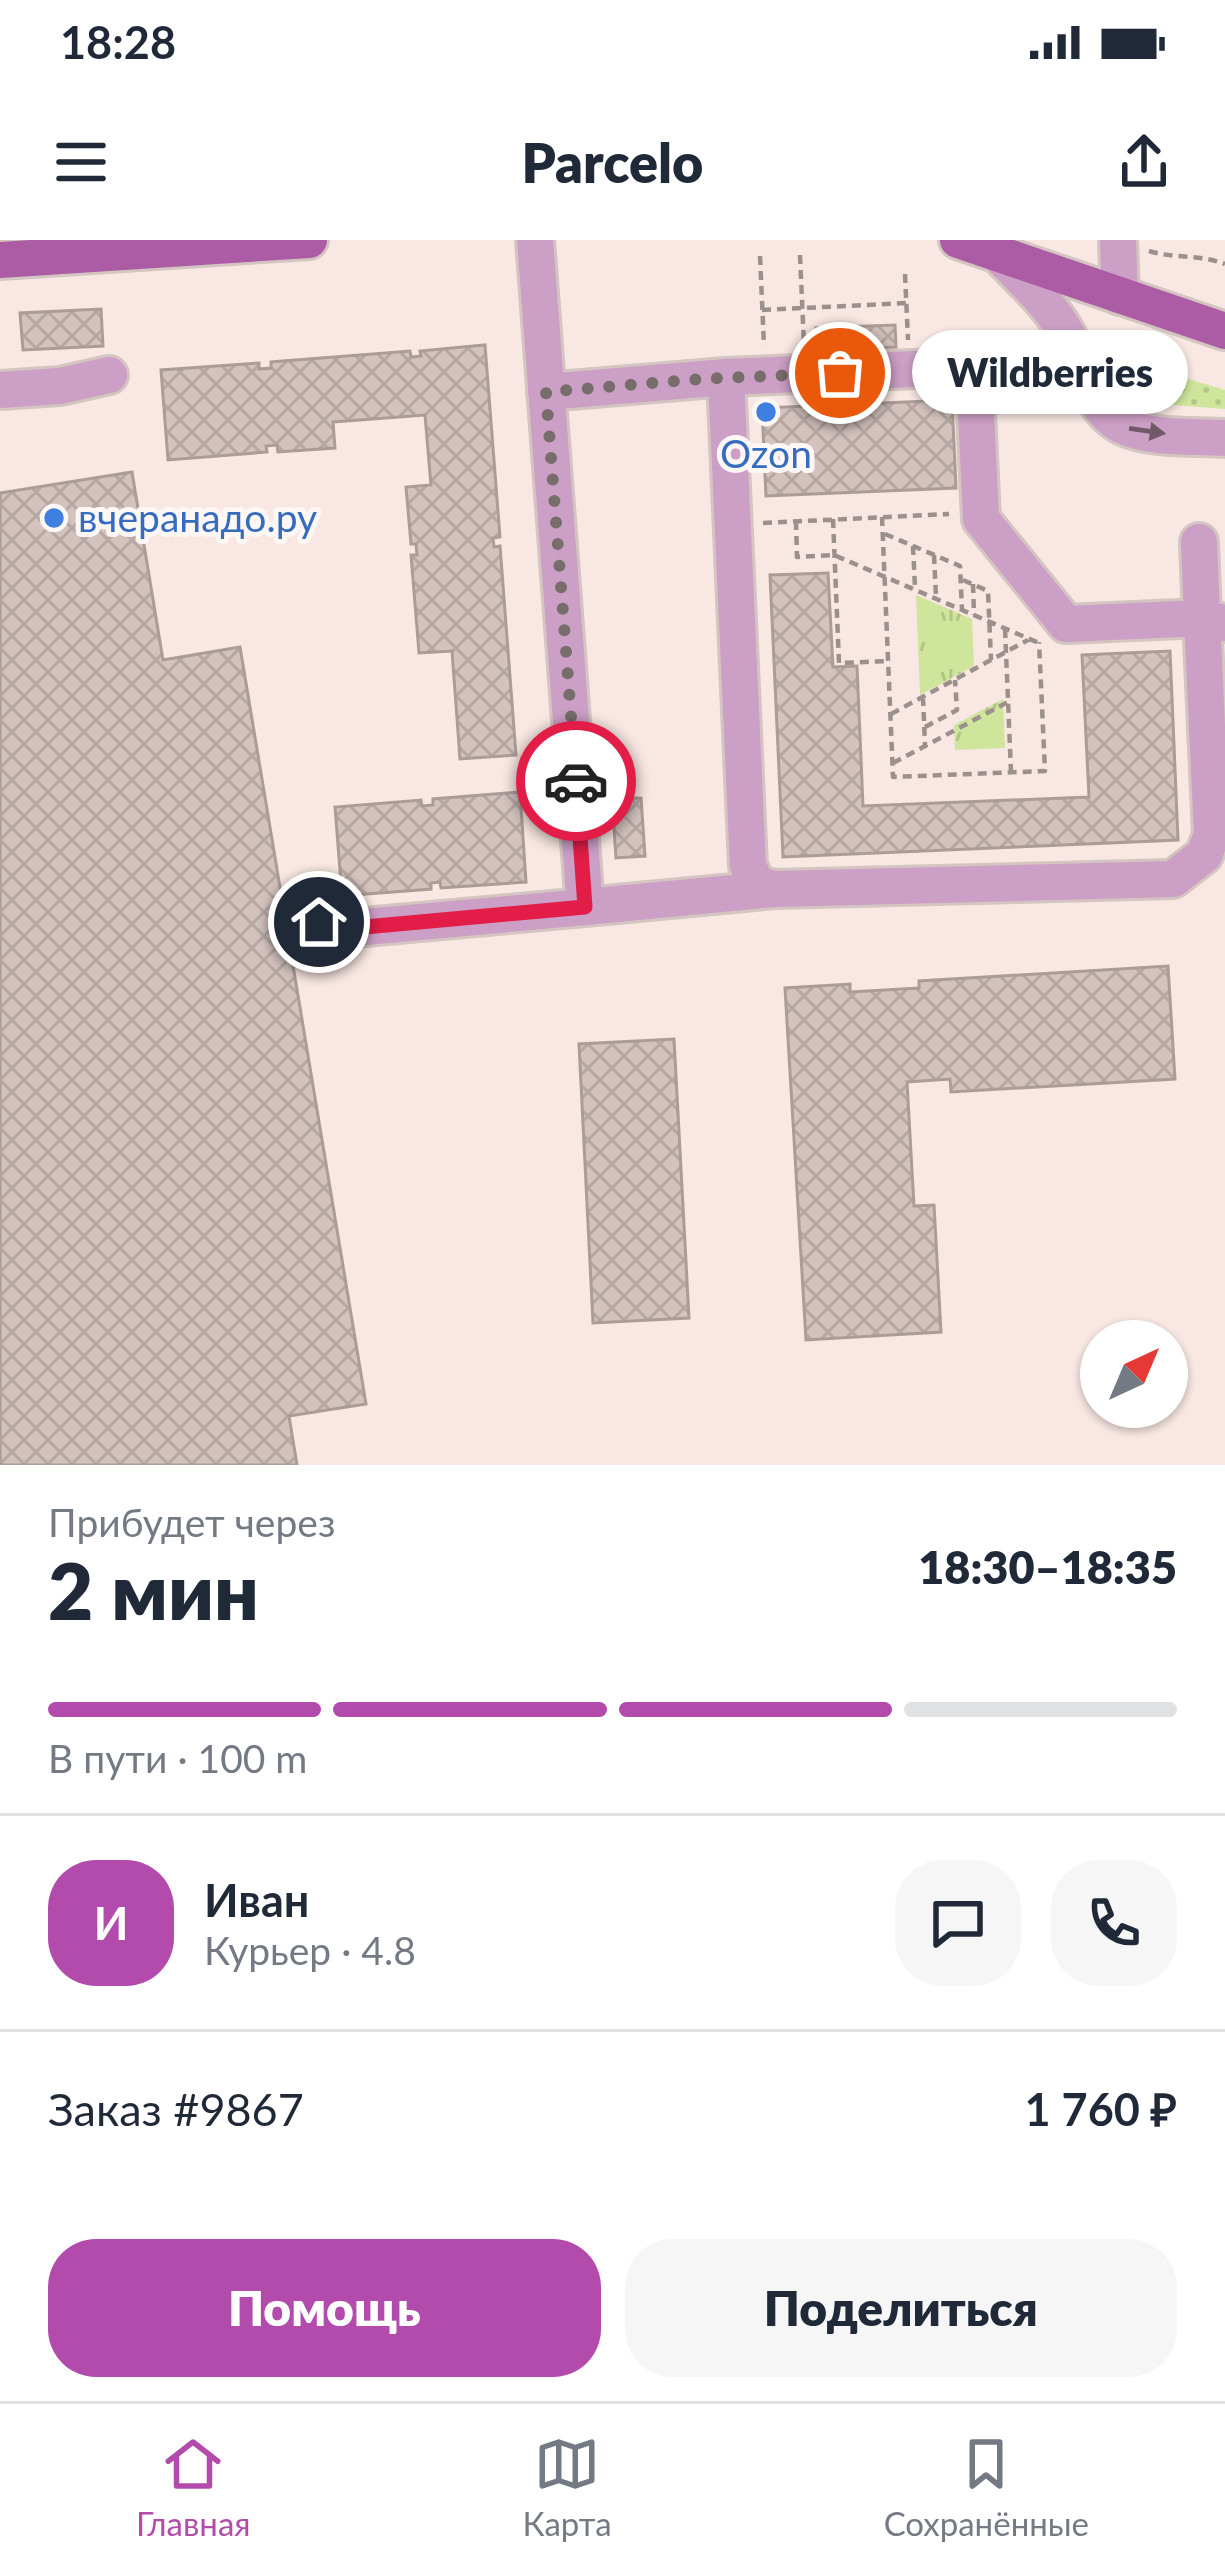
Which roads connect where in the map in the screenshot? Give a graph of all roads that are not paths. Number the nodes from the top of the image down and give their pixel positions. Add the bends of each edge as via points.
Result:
1 (309, 240) edge
2 (535, 240) edge
3 (958, 240) edge
4 (1118, 241) edge
5 (1004, 247) edge
6 (0, 257) edge
7 (1120, 296) junction
8 (1225, 331) edge
9 (109, 375) dead end
10 (726, 377) junction
11 (0, 390) edge
12 (546, 392) junction
13 (1225, 438) edge
14 (1198, 542) dead end
15 (1214, 621) edge
16 (1073, 845) dead end
17 (1075, 882) junction
18 (775, 890) junction
19 (311, 899) dead end
20 (585, 907) junction

1 - 6 main road
2 - 12 street
3 - 5 main road
4 - 7 street
5 - 7 main road
5 -> 13 street via 1066,333 1111,419 1144,432
7 - 8 main road
9 - 11 street
10 - 12 street
10 - 15 street via 955,370 975,391 981,519 1066,624
10 - 18 street via 748,866 757,885
12 - 20 street
14 - 15 street
15 - 17 street via 1212,835 1204,855 1173,879
16 - 17 street
17 - 18 street
18 - 20 street
19 - 20 street via 319,922 343,929

